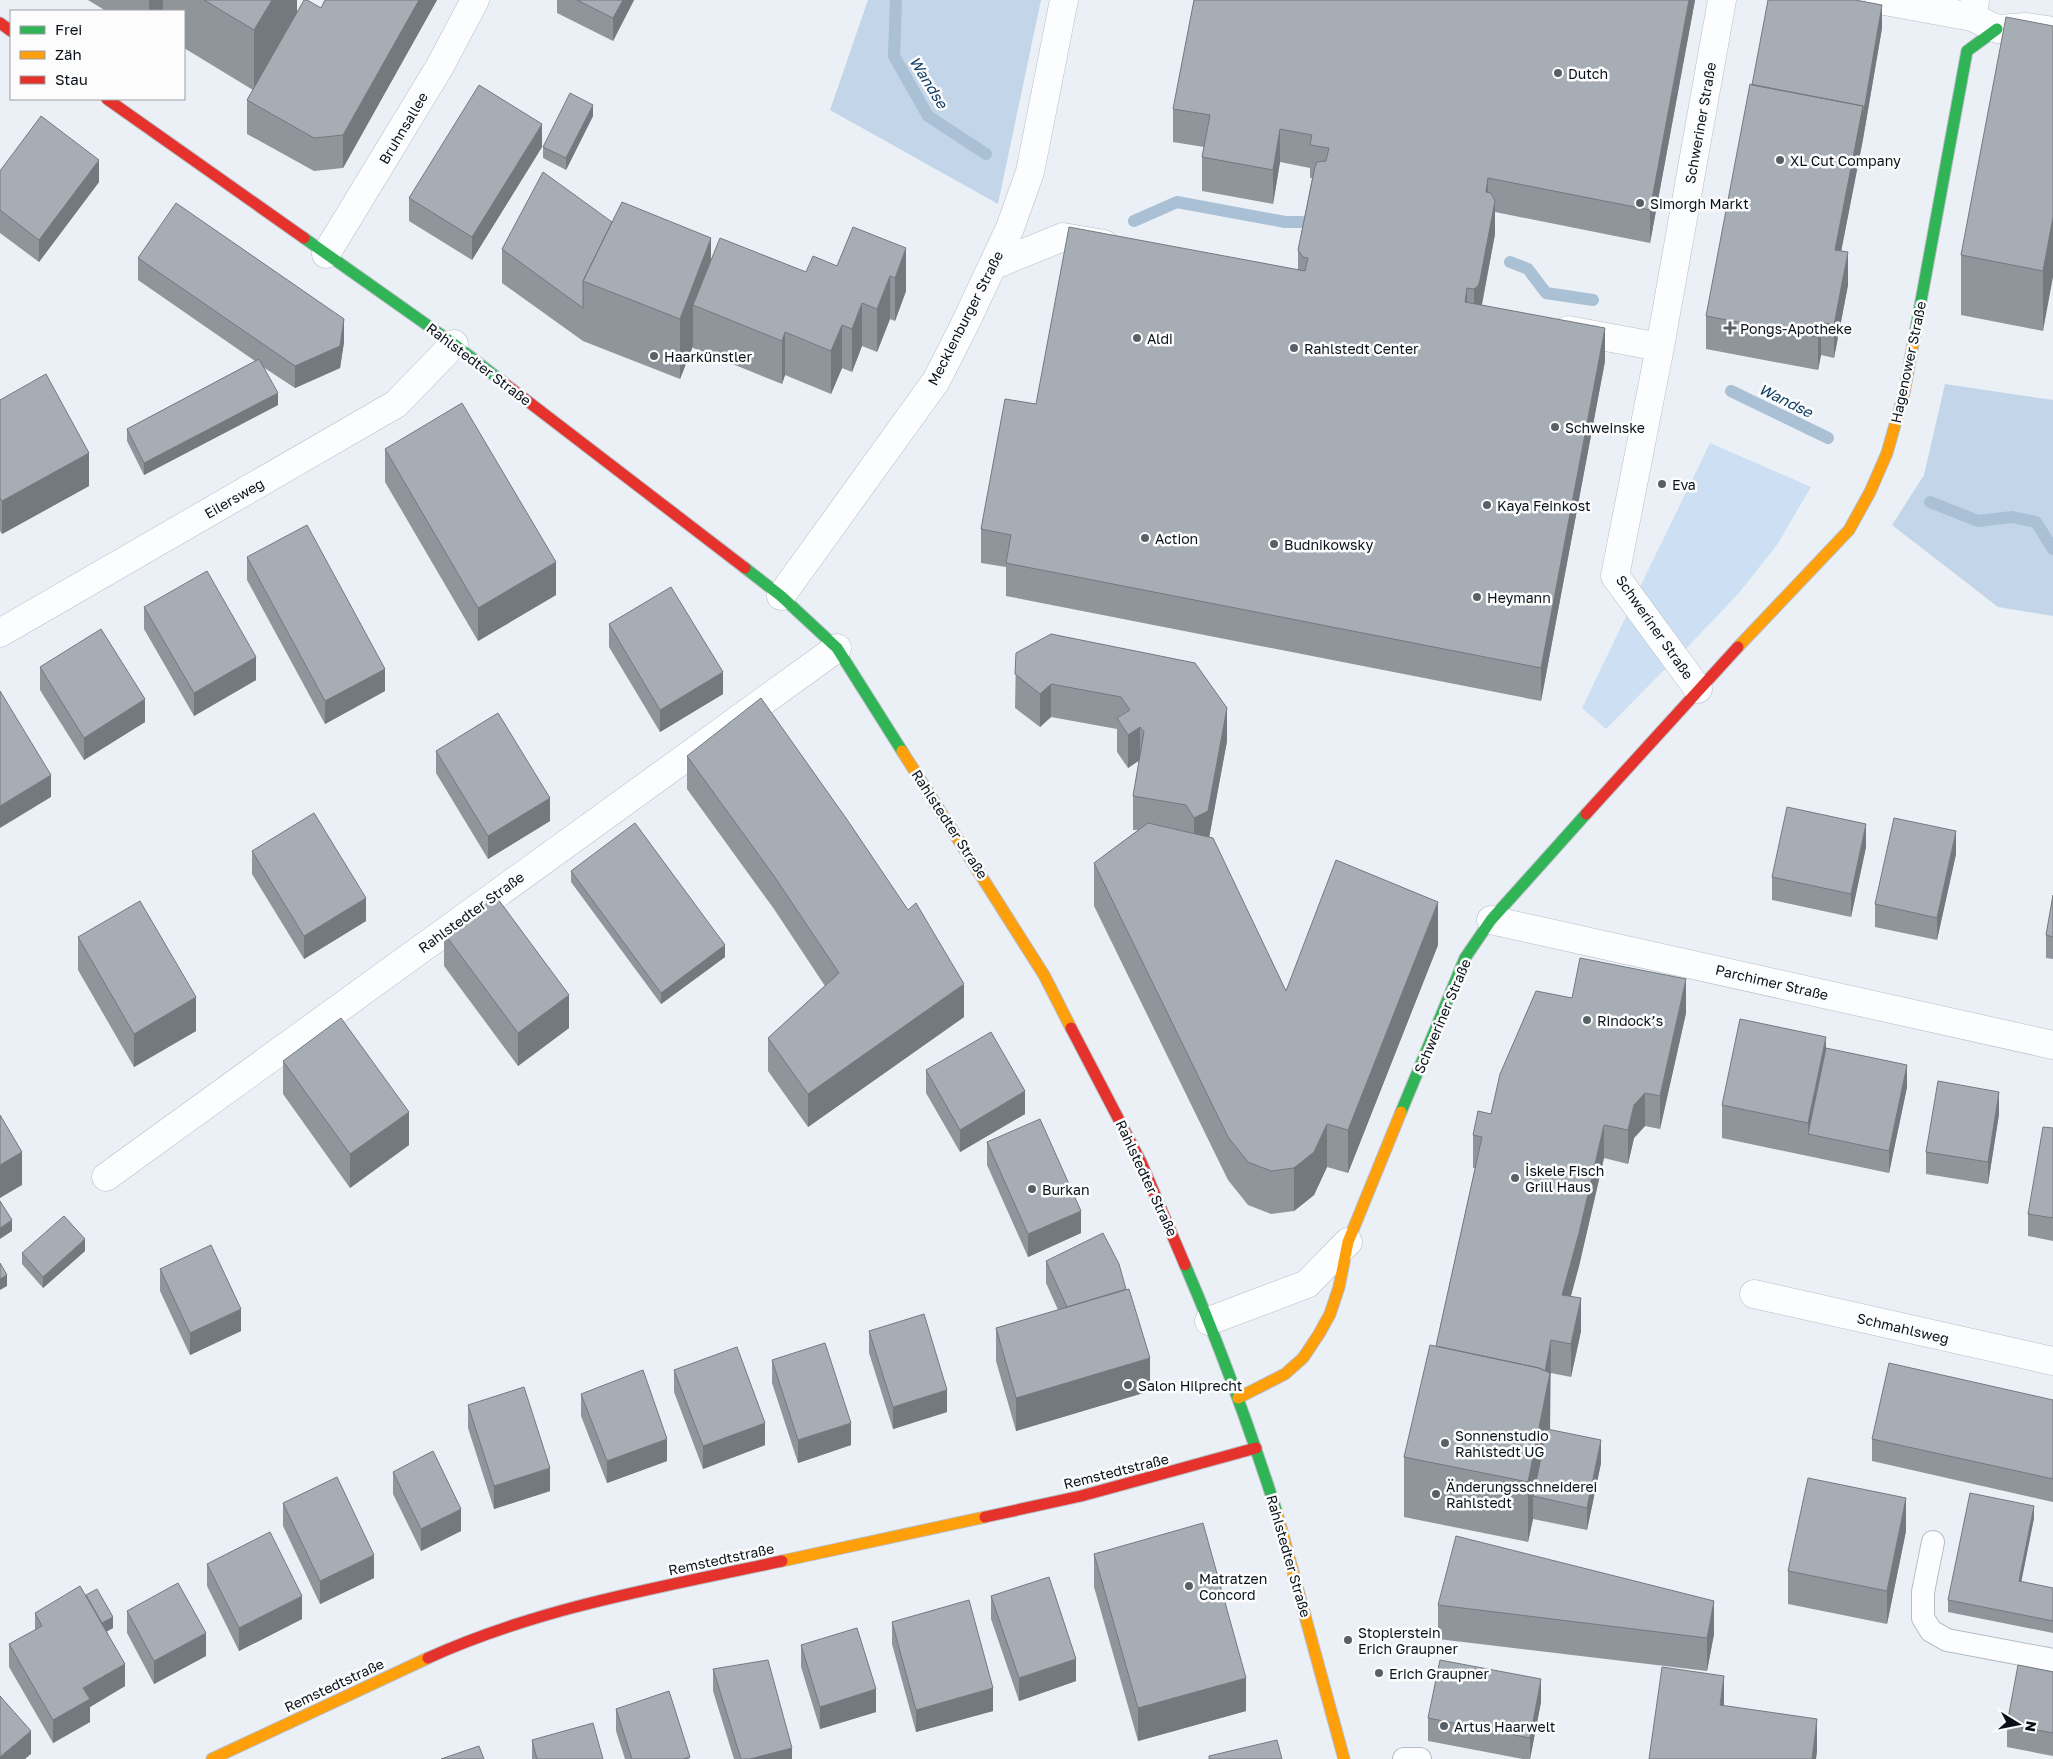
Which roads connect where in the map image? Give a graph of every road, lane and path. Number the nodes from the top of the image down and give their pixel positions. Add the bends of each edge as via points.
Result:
1 (475, 0) edge
2 (1064, 0) edge
3 (1722, 0) edge
4 (1879, 0) edge
5 (1973, 8) edge
6 (1997, 29) junction
7 (2053, 31) edge
8 (108, 100) edge
9 (1130, 249) edge
10 (326, 254) junction
11 (992, 266) junction
12 (1546, 326) edge
13 (454, 344) junction
14 (1660, 347) junction
15 (781, 596) junction
16 (0, 634) edge
17 (837, 648) junction
18 (1698, 690) junction
19 (1491, 920) junction
20 (2053, 1045) edge
21 (106, 1177) dead end
22 (1348, 1242) junction
23 (1754, 1294) dead end
24 (1209, 1321) junction
25 (2053, 1361) edge
26 (1238, 1398) junction
27 (1256, 1448) junction
28 (1933, 1542) dead end
29 (2053, 1660) edge
30 (212, 1759) edge
31 (1344, 1759) edge
32 (1404, 1759) edge
33 (1420, 1759) edge

1 - 10 street, Bruhnsallee via 439,68
2 - 11 street, Mecklenburger Straße via 1030,172
3 - 14 street, Schweriner Straße
4 - 5 street
5 - 6 street
6 - 7 street via 2026,27
6 - 18 street, Hagenower Straße via 1967,52 1904,393 1887,453 1870,492 1849,530
8 - 10 street, Rahlstedter Straße
9 - 11 street via 1063,237
10 - 13 street, Rahlstedter Straße
11 - 15 street, Mecklenburger Straße via 936,381
12 - 14 street
13 - 15 street, Rahlstedter Straße
13 - 16 street, Eilersweg via 396,404
14 - 18 street, Schweriner Straße via 1615,576
15 - 17 street, Rahlstedter Straße
17 - 21 street, Rahlstedter Straße
17 - 24 street, Rahlstedter Straße via 1049,983 1142,1162
18 - 19 street, Schweriner Straße
19 - 20 street, Parchimer Straße
19 - 22 street, Schweriner Straße via 1465,958
22 - 24 street, Schweriner Straße via 1307,1284
22 - 26 street, Schweriner Straße via 1330,1314 1303,1358 1286,1374
23 - 25 street, Schmahlsweg
24 - 26 street, Rahlstedter Straße
26 - 27 street, Rahlstedter Straße
27 - 30 street, Remstedtstraße via 1081,1496 577,1605 469,1639
27 - 31 street, Rahlstedter Straße
28 - 29 lane via 1923,1592 1923,1618 1931,1631 1948,1640
32 - 33 lane

